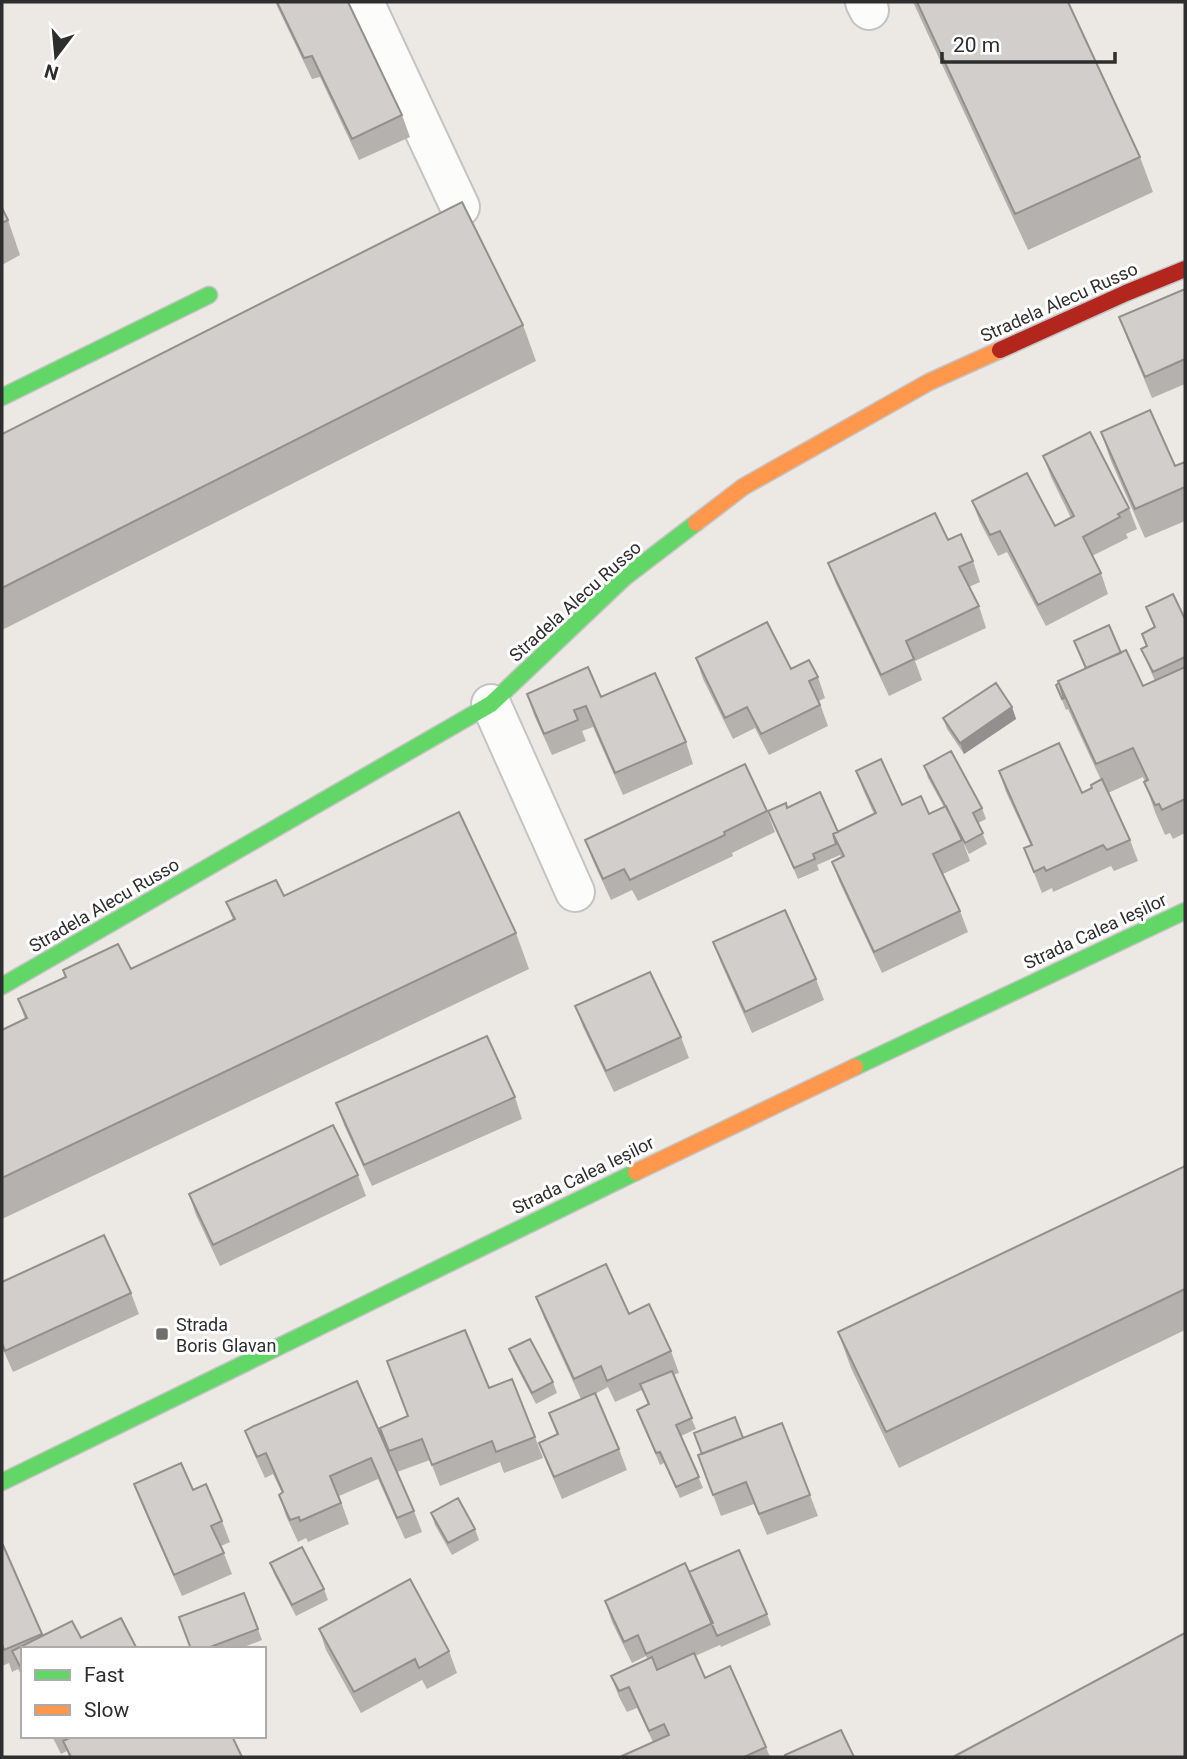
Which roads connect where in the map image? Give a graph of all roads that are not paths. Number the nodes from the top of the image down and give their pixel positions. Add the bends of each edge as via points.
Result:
1 (364, 2) edge
2 (460, 207) edge
3 (1185, 269) edge
4 (209, 295) dead end
5 (2, 397) edge
6 (492, 704) junction
7 (575, 892) dead end
8 (1185, 911) edge
9 (2, 986) edge
10 (2, 1482) edge

1 - 2 street
3 - 6 street, Stradela Alecu Russo via 929,382 743,488 624,578
4 - 5 street
6 - 7 street
6 - 9 street, Stradela Alecu Russo
8 - 10 street, Strada Calea Ieșilor via 566,1204

